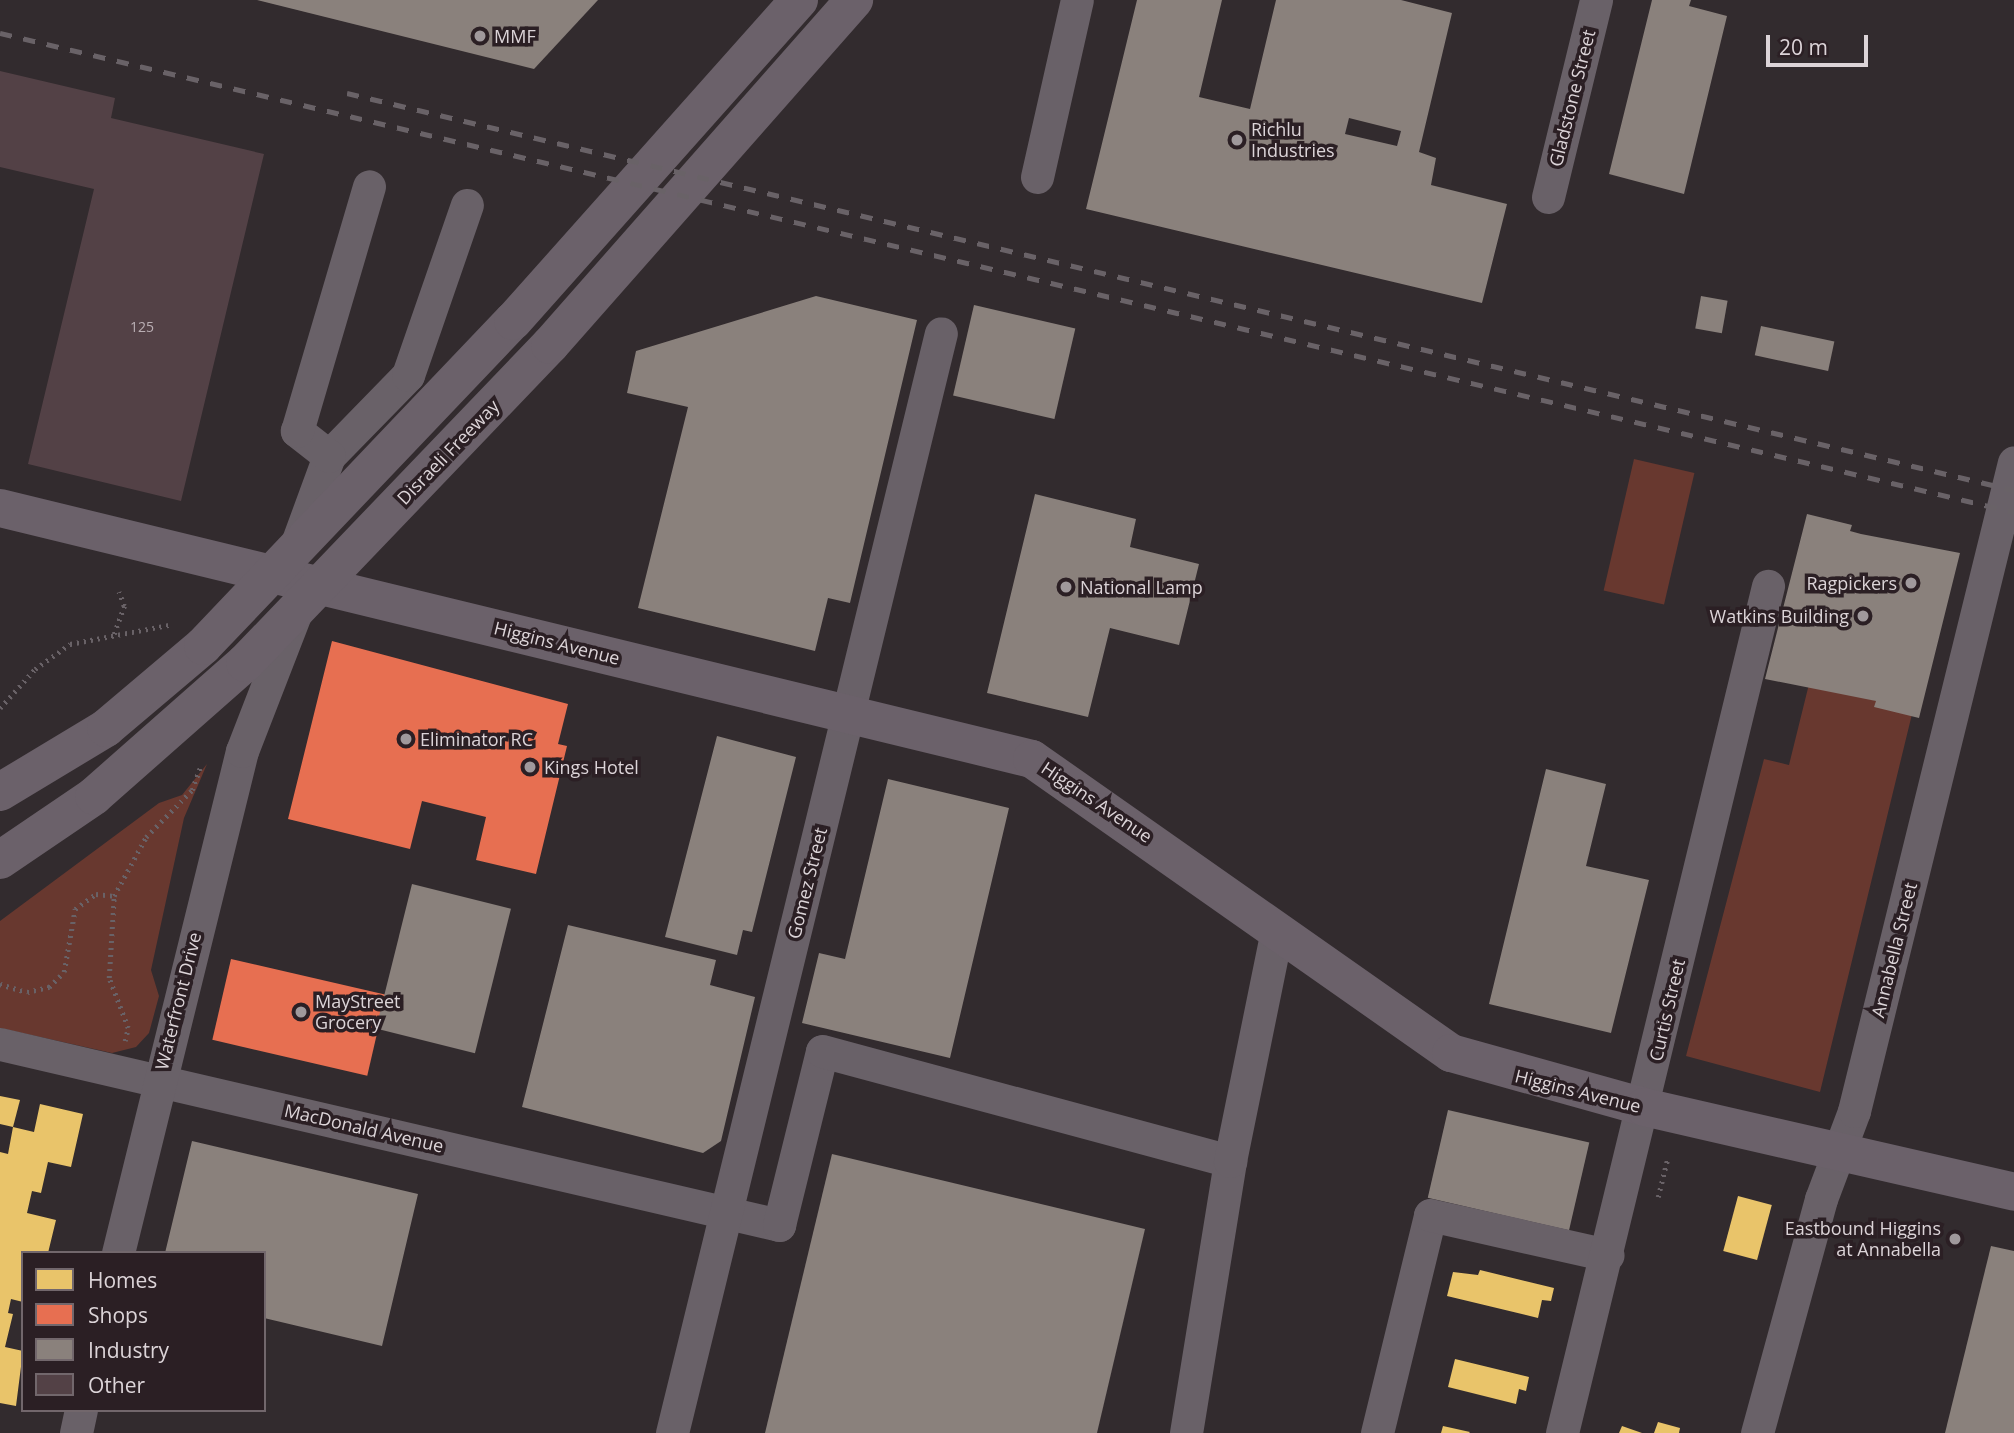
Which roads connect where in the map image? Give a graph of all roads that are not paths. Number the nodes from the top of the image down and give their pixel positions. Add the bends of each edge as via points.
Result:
1 (799, 0) edge
2 (854, 0) edge
3 (1077, 0) edge
4 (1596, 0) edge
5 (1037, 177) dead end
6 (369, 186) dead end
7 (1548, 197) dead end
8 (467, 205) dead end
9 (941, 333) dead end
10 (329, 456) junction
11 (2014, 462) edge
12 (0, 508) edge
13 (284, 577) junction
14 (1768, 586) dead end
15 (849, 713) junction
16 (0, 792) edge
17 (0, 860) edge
18 (1277, 930) junction
19 (0, 1044) edge
20 (159, 1079) junction
21 (1644, 1107) junction
22 (1839, 1153) junction
23 (1230, 1161) junction
24 (2014, 1192) edge
25 (727, 1213) junction
26 (118, 1251) edge
27 (1608, 1255) junction
28 (81, 1412) edge
29 (76, 1433) edge
30 (672, 1433) edge
31 (1186, 1433) edge
32 (1377, 1433) edge
33 (1562, 1433) edge
34 (1757, 1433) edge

1 - 16 main road via 513,321 202,646 106,728
2 - 17 main road, Disraeli Freeway via 550,345 245,663 138,759
3 - 5 street
4 - 7 street, Gladstone Street
6 - 10 street via 298,431
8 - 10 street via 408,375
9 - 15 street, Gomez Street
10 - 13 street, Waterfront Drive
11 - 22 street, Annabella Street
12 - 13 main road, Higgins Avenue
13 - 15 main road, Higgins Avenue
13 - 20 street, Waterfront Drive
14 - 21 street, Curtis Street
15 - 18 main road, Higgins Avenue via 1003,750 1054,770
15 - 25 street, Gomez Street
18 - 21 main road, Higgins Avenue via 1451,1053
18 - 23 street
19 - 20 street, MacDonald Avenue
20 - 25 street, MacDonald Avenue
20 - 26 street, Waterfront Drive
21 - 22 main road, Higgins Avenue
21 - 27 street, Curtis Street
22 - 24 main road, Higgins Avenue
22 - 34 street, Annabella Street
23 - 25 street, MacDonald Avenue via 822,1051 779,1225
23 - 31 street
25 - 30 street, Gomez Street
27 - 32 street via 1430,1215
27 - 33 street, Curtis Street
28 - 29 street

